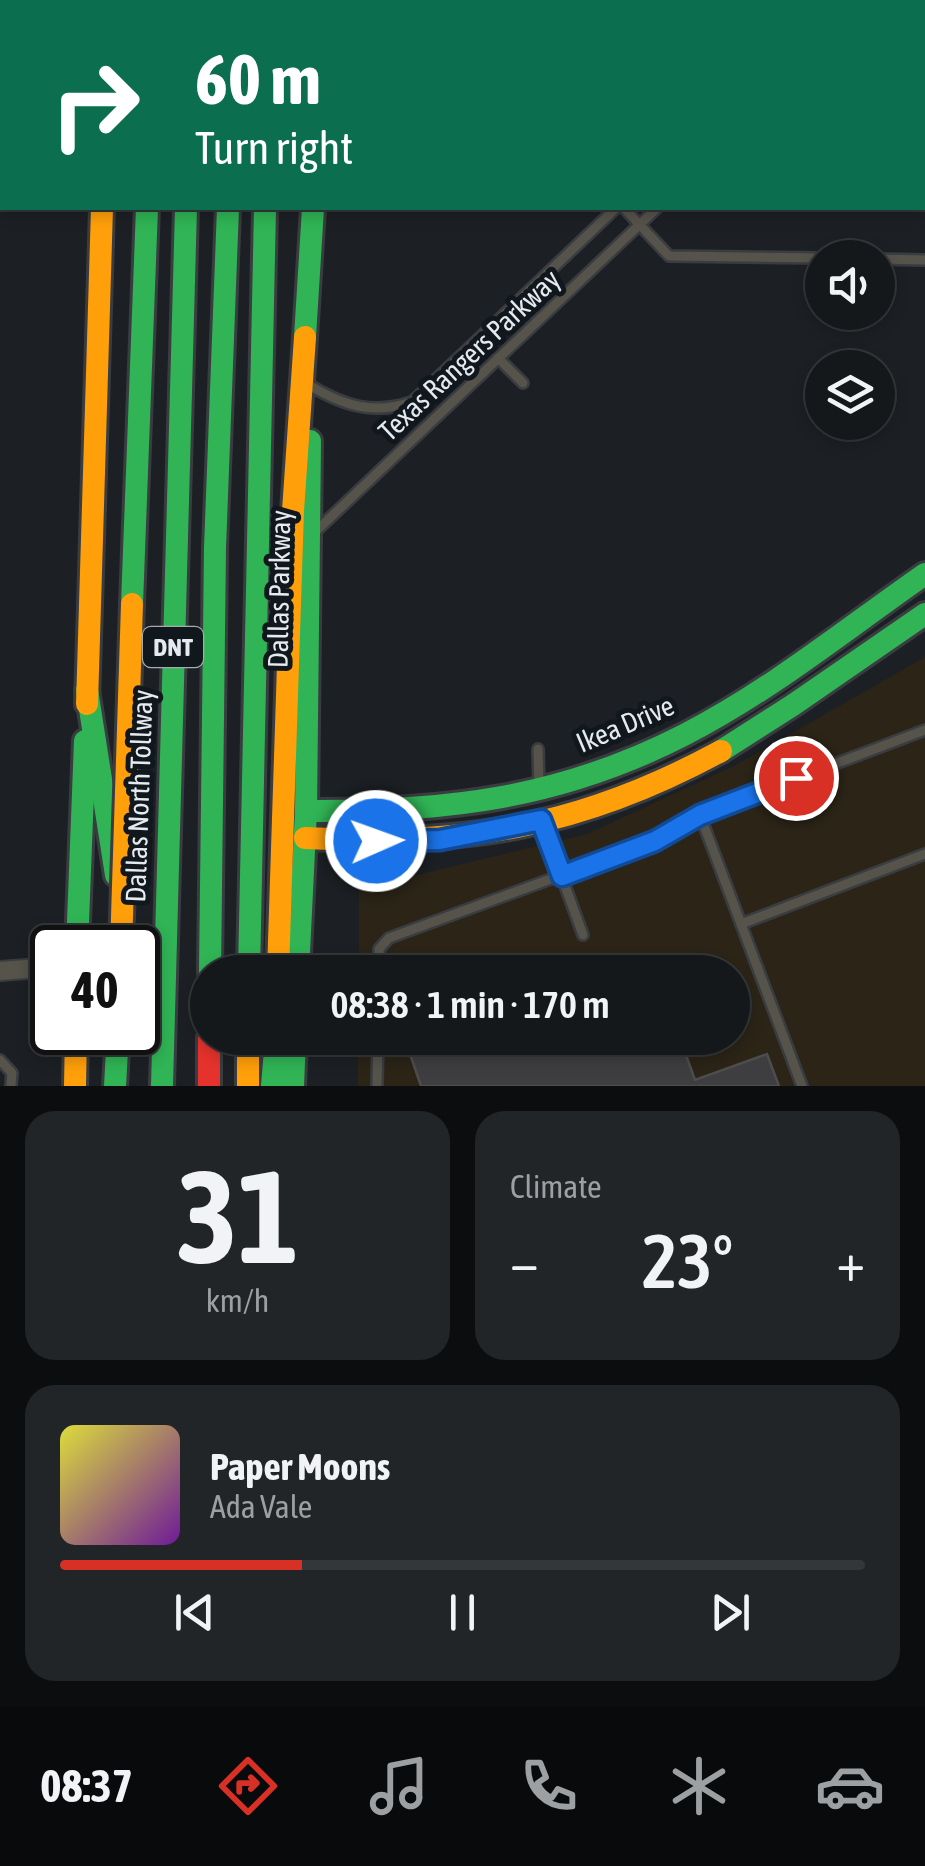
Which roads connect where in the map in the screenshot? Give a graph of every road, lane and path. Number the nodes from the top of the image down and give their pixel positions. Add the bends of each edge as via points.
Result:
1 (102, 210) edge
2 (147, 210) edge
3 (186, 210) edge
4 (228, 210) edge
5 (265, 210) edge
6 (313, 210) edge
7 (313, 210) edge
8 (614, 210) edge
9 (626, 210) edge
10 (655, 210) edge
11 (640, 224) junction
12 (805, 258) edge
13 (895, 259) edge
14 (925, 260) edge
15 (498, 358) junction
16 (523, 383) dead end
17 (309, 386) junction
18 (312, 535) junction
19 (925, 574) edge
20 (925, 614) edge
21 (87, 690) junction
22 (925, 730) edge
23 (538, 748) dead end
24 (539, 788) junction
25 (306, 811) junction
26 (700, 815) junction
27 (541, 820) junction
28 (305, 838) junction
29 (925, 854) edge
30 (562, 876) junction
31 (741, 924) junction
32 (78, 925) edge
33 (121, 925) edge
34 (122, 925) edge
35 (583, 935) dead end
36 (210, 955) edge
37 (249, 955) edge
38 (279, 955) edge
39 (299, 955) edge
40 (379, 955) edge
41 (30, 968) edge
42 (0, 970) edge
43 (76, 1055) edge
44 (118, 1055) edge
45 (123, 1055) edge
46 (209, 1055) edge
47 (248, 1055) edge
48 (275, 1055) edge
49 (294, 1055) edge
50 (378, 1055) edge
51 (0, 1060) edge
52 (11, 1086) edge
53 (75, 1086) edge
54 (115, 1086) edge
55 (126, 1086) edge
56 (162, 1086) edge
57 (209, 1086) edge
58 (248, 1086) edge
59 (272, 1086) edge
60 (293, 1086) edge
61 (377, 1086) edge
62 (802, 1086) edge

1 - 21 main road
2 - 34 main road, bridge
3 - 56 main road, Dallas North Tollway / DNT
4 - 36 main road, DNT
5 - 37 main road
6 - 17 main road, Dallas Parkway
7 - 38 main road
8 - 17 lane, Texas Rangers Parkway via 412,402 361,409
9 - 11 lane
10 - 11 lane, Texas Rangers Parkway
11 - 12 lane via 669,256
11 - 15 lane, Texas Rangers Parkway
13 - 14 lane
15 - 16 lane
15 - 18 lane, Texas Rangers Parkway
17 - 18 main road, Dallas Parkway
18 - 25 main road, Dallas Parkway
19 - 24 main road, Ikea Drive via 704,723 649,752
20 - 27 main road via 714,754 656,784
21 - 32 main road
21 - 33 main road
22 - 26 lane
23 - 24 lane
24 - 25 main road, Ikea Drive via 405,812
24 - 27 main road
25 - 28 main road, Dallas Parkway
26 - 30 lane via 655,841
26 - 31 lane
27 - 28 main road via 440,840
27 - 30 lane
28 - 39 main road, Dallas Parkway
29 - 31 lane
30 - 35 lane
30 - 40 lane via 389,938
31 - 62 lane
41 - 42 street
43 - 53 main road
44 - 54 main road
45 - 55 main road
46 - 57 main road
47 - 58 main road
48 - 59 main road
49 - 60 main road
50 - 61 lane
51 - 52 lane via 12,1073

